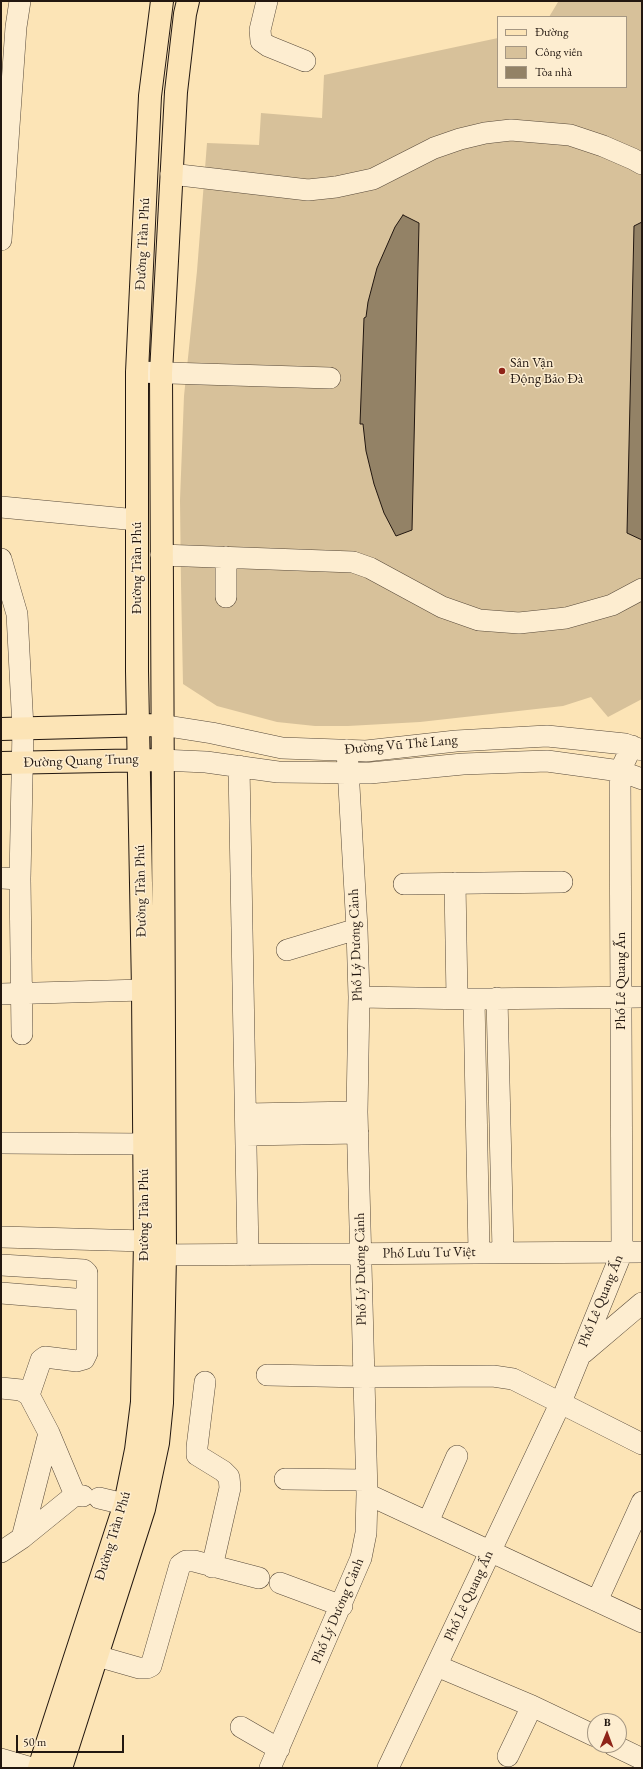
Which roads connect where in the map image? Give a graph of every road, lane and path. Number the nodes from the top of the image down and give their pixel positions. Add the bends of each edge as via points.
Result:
1 (20, 1) edge
2 (162, 1) edge
3 (188, 1) edge
4 (266, 1) edge
5 (305, 61) dead end
6 (642, 164) edge
7 (171, 174) junction
8 (1, 240) edge
9 (137, 372) junction
10 (161, 373) junction
11 (330, 378) dead end
12 (1, 507) edge
13 (137, 520) junction
14 (161, 555) junction
15 (226, 557) junction
16 (1, 559) edge
17 (642, 589) edge
18 (226, 597) dead end
19 (9, 614) edge
20 (138, 725) junction
21 (161, 725) junction
22 (23, 728) junction
23 (1, 729) edge
24 (637, 748) edge
25 (347, 750) junction
26 (138, 760) junction
27 (161, 760) junction
28 (1, 763) edge
29 (23, 763) junction
30 (238, 766) junction
31 (620, 771) junction
32 (348, 773) junction
33 (642, 779) edge
34 (11, 879) edge
35 (562, 882) dead end
36 (455, 883) junction
37 (404, 884) dead end
38 (357, 929) junction
39 (287, 950) dead end
40 (143, 990) junction
41 (11, 994) edge
42 (359, 996) junction
43 (621, 997) junction
44 (642, 997) edge
45 (466, 998) junction
46 (497, 998) junction
47 (22, 1034) dead end
48 (357, 1112) junction
49 (246, 1114) junction
50 (358, 1133) junction
51 (246, 1135) junction
52 (1, 1143) edge
53 (144, 1144) junction
54 (1, 1237) edge
55 (151, 1250) junction
56 (503, 1251) junction
57 (479, 1252) junction
58 (632, 1252) edge
59 (361, 1254) junction
60 (248, 1255) junction
61 (1, 1265) edge
62 (1, 1294) edge
63 (87, 1300) junction
64 (642, 1302) edge
65 (580, 1356) junction
66 (267, 1376) dead end
67 (364, 1377) junction
68 (205, 1382) dead end
69 (1, 1388) edge
70 (29, 1395) junction
71 (561, 1402) junction
72 (49, 1433) junction
73 (642, 1444) edge
74 (457, 1456) dead end
75 (286, 1479) dead end
76 (366, 1487) junction
77 (86, 1496) junction
78 (642, 1502) edge
79 (134, 1507) junction
80 (428, 1522) junction
81 (22, 1538) junction
82 (489, 1551) junction
83 (1, 1552) edge
84 (212, 1567) junction
85 (259, 1578) dead end
86 (280, 1583) dead end
87 (597, 1601) junction
88 (342, 1606) junction
89 (642, 1622) edge
90 (97, 1656) junction
91 (436, 1666) junction
92 (532, 1706) junction
93 (241, 1727) dead end
94 (587, 1732) edge
95 (279, 1749) junction
96 (627, 1752) edge
97 (508, 1756) dead end
98 (1, 1759) edge
99 (642, 1759) edge
100 (395, 1766) edge
101 (32, 1768) edge
102 (39, 1768) edge
103 (61, 1768) edge
104 (270, 1768) edge

1 - 8 street
2 - 9 main road, Đường Trần Phú via 150,96
3 - 7 main road, Đường Trần Phú via 176,92
4 - 5 street via 260,30 261,41
6 - 7 street via 633,158 570,135 511,130 460,139 434,148 373,179 336,188 308,190
7 - 10 main road, Đường Trần Phú
9 - 10 street
9 - 13 main road, Đường Trần Phú
10 - 11 street
10 - 14 main road, Đường Trần Phú
12 - 13 street
13 - 20 main road, Đường Trần Phú
14 - 15 street
14 - 21 main road, Đường Trần Phú
15 - 17 street via 353,562 370,568 442,607 479,620 519,623 566,618 612,605
15 - 18 street
16 - 19 street
19 - 22 street
20 - 21 main road
20 - 22 main road
20 - 26 main road, Đường Trần Phú
21 - 25 street, Đường Vũ Thê Lang via 282,748
21 - 27 main road, Đường Trần Phú
22 - 23 main road
22 - 29 street
24 - 25 street, Đường Vũ Thê Lang via 625,744 547,736 456,741 366,751
24 - 31 street, Phố Lê Quang Ấn
25 - 32 street, Phố Lý Dương Cảnh
26 - 27 main road, Đường Quang Trung
26 - 29 main road, Đường Quang Trung
26 - 40 main road, Đường Trần Phú
27 - 30 street, Đường Vũ Thê Lang
27 - 55 main road, Đường Trần Phú
28 - 29 main road, Đường Quang Trung
29 - 34 street
30 - 32 street, Đường Vũ Thê Lang via 278,772
30 - 49 street
31 - 32 street, Đường Vũ Thê Lang via 547,761 463,764
31 - 33 street, Đường Vũ Thê Lang
31 - 43 street, Phố Lê Quang Ấn
32 - 38 street, Phố Lý Dương Cảnh
34 - 41 street
35 - 36 street
36 - 37 street
36 - 45 street
38 - 39 street
38 - 42 street, Phố Lý Dương Cảnh
40 - 41 street
40 - 53 main road, Đường Trần Phú
41 - 47 street
42 - 45 street
42 - 48 street, Phố Lý Dương Cảnh
43 - 44 street
43 - 46 street
43 - 58 street, Phố Lê Quang Ấn
45 - 46 street
45 - 57 street
46 - 56 street
48 - 49 street
48 - 50 street, Phố Lý Dương Cảnh
49 - 51 street
50 - 51 street
50 - 59 street, Phố Lý Dương Cảnh
51 - 60 street
52 - 53 street
53 - 55 main road, Đường Trần Phú
54 - 55 street, Phố Lưu Tư Việt
55 - 60 street, Phố Lưu Tư Việt
55 - 79 main road, Đường Trần Phú
56 - 57 street, Phố Lưu Tư Việt
56 - 58 street, Phố Lưu Tư Việt
57 - 59 street, Phố Lưu Tư Việt
58 - 65 street, Phố Lê Quang Ấn
59 - 60 street, Phố Lưu Tư Việt
59 - 67 street, Phố Lý Dương Cảnh
61 - 63 street via 84,1270 87,1273
62 - 63 street
63 - 70 street via 87,1353 84,1359 76,1361 45,1357 41,1360
64 - 65 street
65 - 71 street, Phố Lê Quang Ấn
66 - 67 street
67 - 71 street via 493,1376 513,1379
67 - 76 street, Phố Lý Dương Cảnh
68 - 84 street via 198,1455 229,1477 230,1488
69 - 70 street via 21,1390
70 - 72 street
71 - 73 street
71 - 82 street, Phố Lê Quang Ấn
72 - 77 street
72 - 81 street
74 - 80 street
75 - 76 street
76 - 80 street
76 - 88 street, Phố Lý Dương Cảnh via 366,1533 362,1558
77 - 79 street
77 - 81 street
78 - 87 street
79 - 90 main road, Đường Trần Phú
79 - 102 main road, Đường Trần Phú
80 - 82 street
81 - 83 street
82 - 87 street
82 - 91 street, Phố Lê Quang Ấn
84 - 85 street
84 - 90 street via 194,1561 186,1561 180,1565 151,1666 139,1668
86 - 88 street
87 - 89 street
88 - 95 street, Phố Lý Dương Cảnh
90 - 103 main road, Đường Trần Phú
91 - 92 street
91 - 100 street, Phố Lê Quang Ấn
92 - 94 street
92 - 97 street
93 - 95 street
95 - 104 street, Phố Lý Dương Cảnh
96 - 99 street
98 - 101 street

